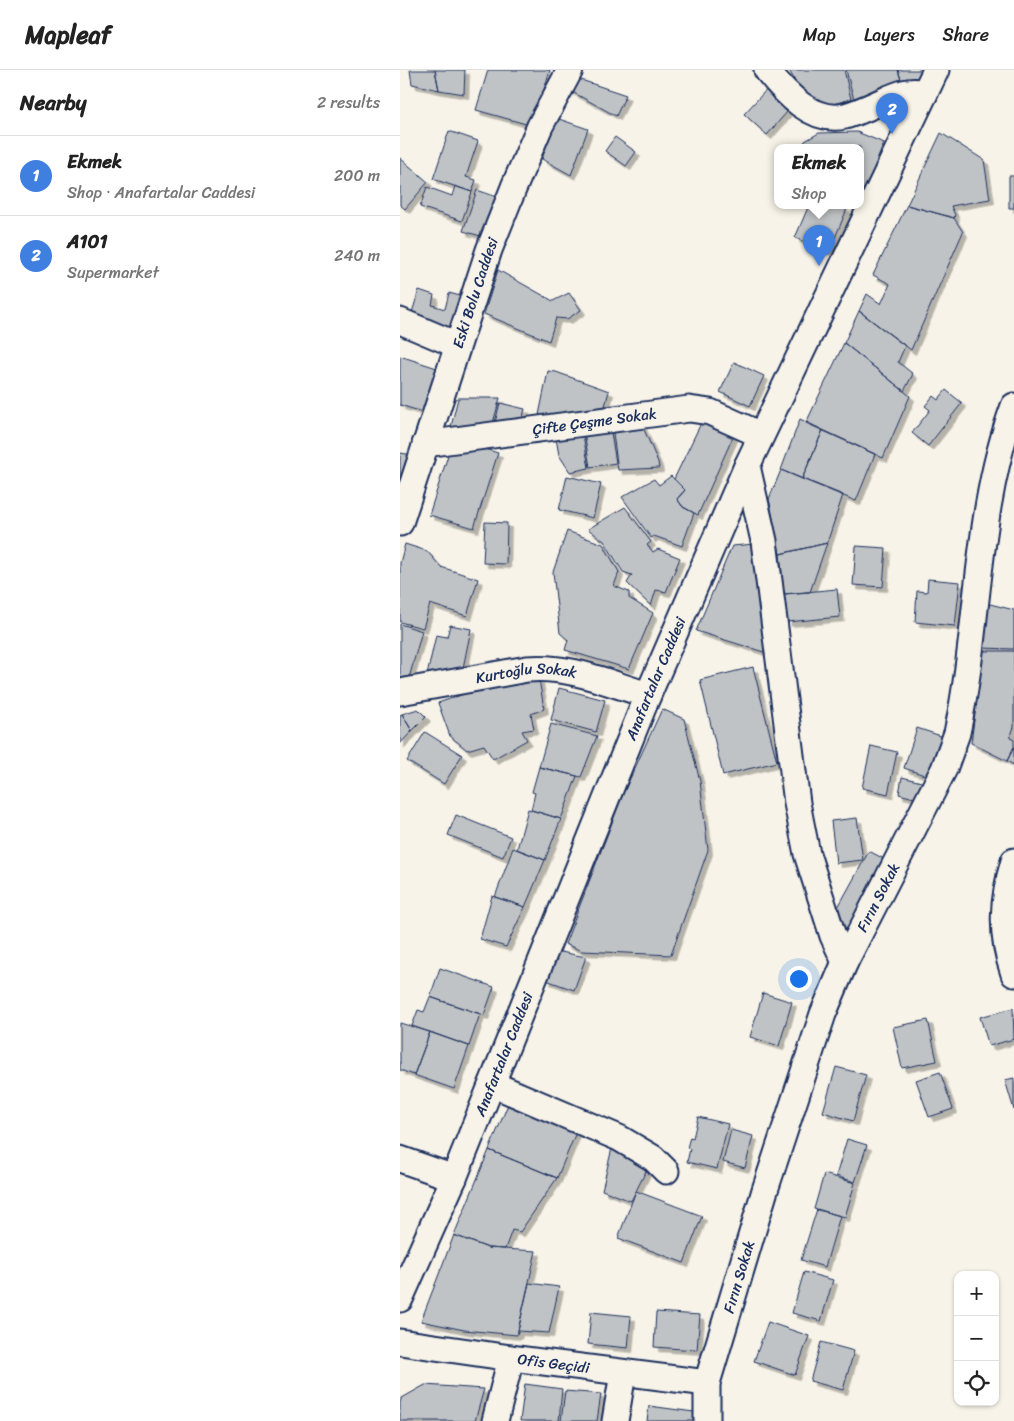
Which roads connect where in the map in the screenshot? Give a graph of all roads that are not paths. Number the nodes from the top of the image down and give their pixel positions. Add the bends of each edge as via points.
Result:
1 (570, 70) edge
2 (767, 70) edge
3 (936, 70) edge
4 (925, 93) junction
5 (400, 321) edge
6 (457, 345) junction
7 (1014, 406) edge
8 (762, 435) junction
9 (425, 444) junction
10 (747, 466) junction
11 (1005, 472) edge
12 (400, 523) edge
13 (400, 692) edge
14 (648, 696) junction
15 (1014, 861) edge
16 (845, 962) junction
17 (1014, 974) edge
18 (492, 1084) junction
19 (400, 1159) edge
20 (666, 1171) dead end
21 (454, 1178) junction
22 (400, 1298) edge
23 (400, 1342) edge
24 (511, 1358) junction
25 (623, 1373) junction
26 (707, 1383) junction
27 (494, 1421) edge
28 (615, 1421) edge
29 (707, 1421) edge

1 - 6 street, Eski Bolu Caddesi via 540,126 514,187
2 - 4 street via 801,105 831,117 862,110 906,91
3 - 4 street, Anafartalar Caddesi
4 - 8 street, Anafartalar Caddesi
5 - 6 street
6 - 9 street, Eski Bolu Caddesi
7 - 11 street, Fırın Sokak
8 - 9 street, Çifte Çeşme Sokak via 710,412 689,410
8 - 10 street, Anafartalar Caddesi
9 - 12 street, Eski Bolu Caddesi
10 - 14 street, Anafartalar Caddesi
10 - 16 street via 764,542 797,803 807,854 833,936
11 - 16 street, Fırın Sokak via 989,501 961,716 955,740 929,801
13 - 14 street, Kurtoğlu Sokak via 545,668 573,672
14 - 18 street, Anafartalar Caddesi
15 - 17 street via 1003,920
16 - 26 street, Fırın Sokak via 810,1050
18 - 20 street via 619,1138 652,1158
18 - 21 street, Anafartalar Caddesi
19 - 21 street
21 - 22 street, Anafartalar Caddesi
23 - 24 street, Ofis Geçidi
24 - 25 street, Ofis Geçidi
24 - 27 street
25 - 26 street, Ofis Geçidi
25 - 28 street
26 - 29 street, Fırın Sokak

